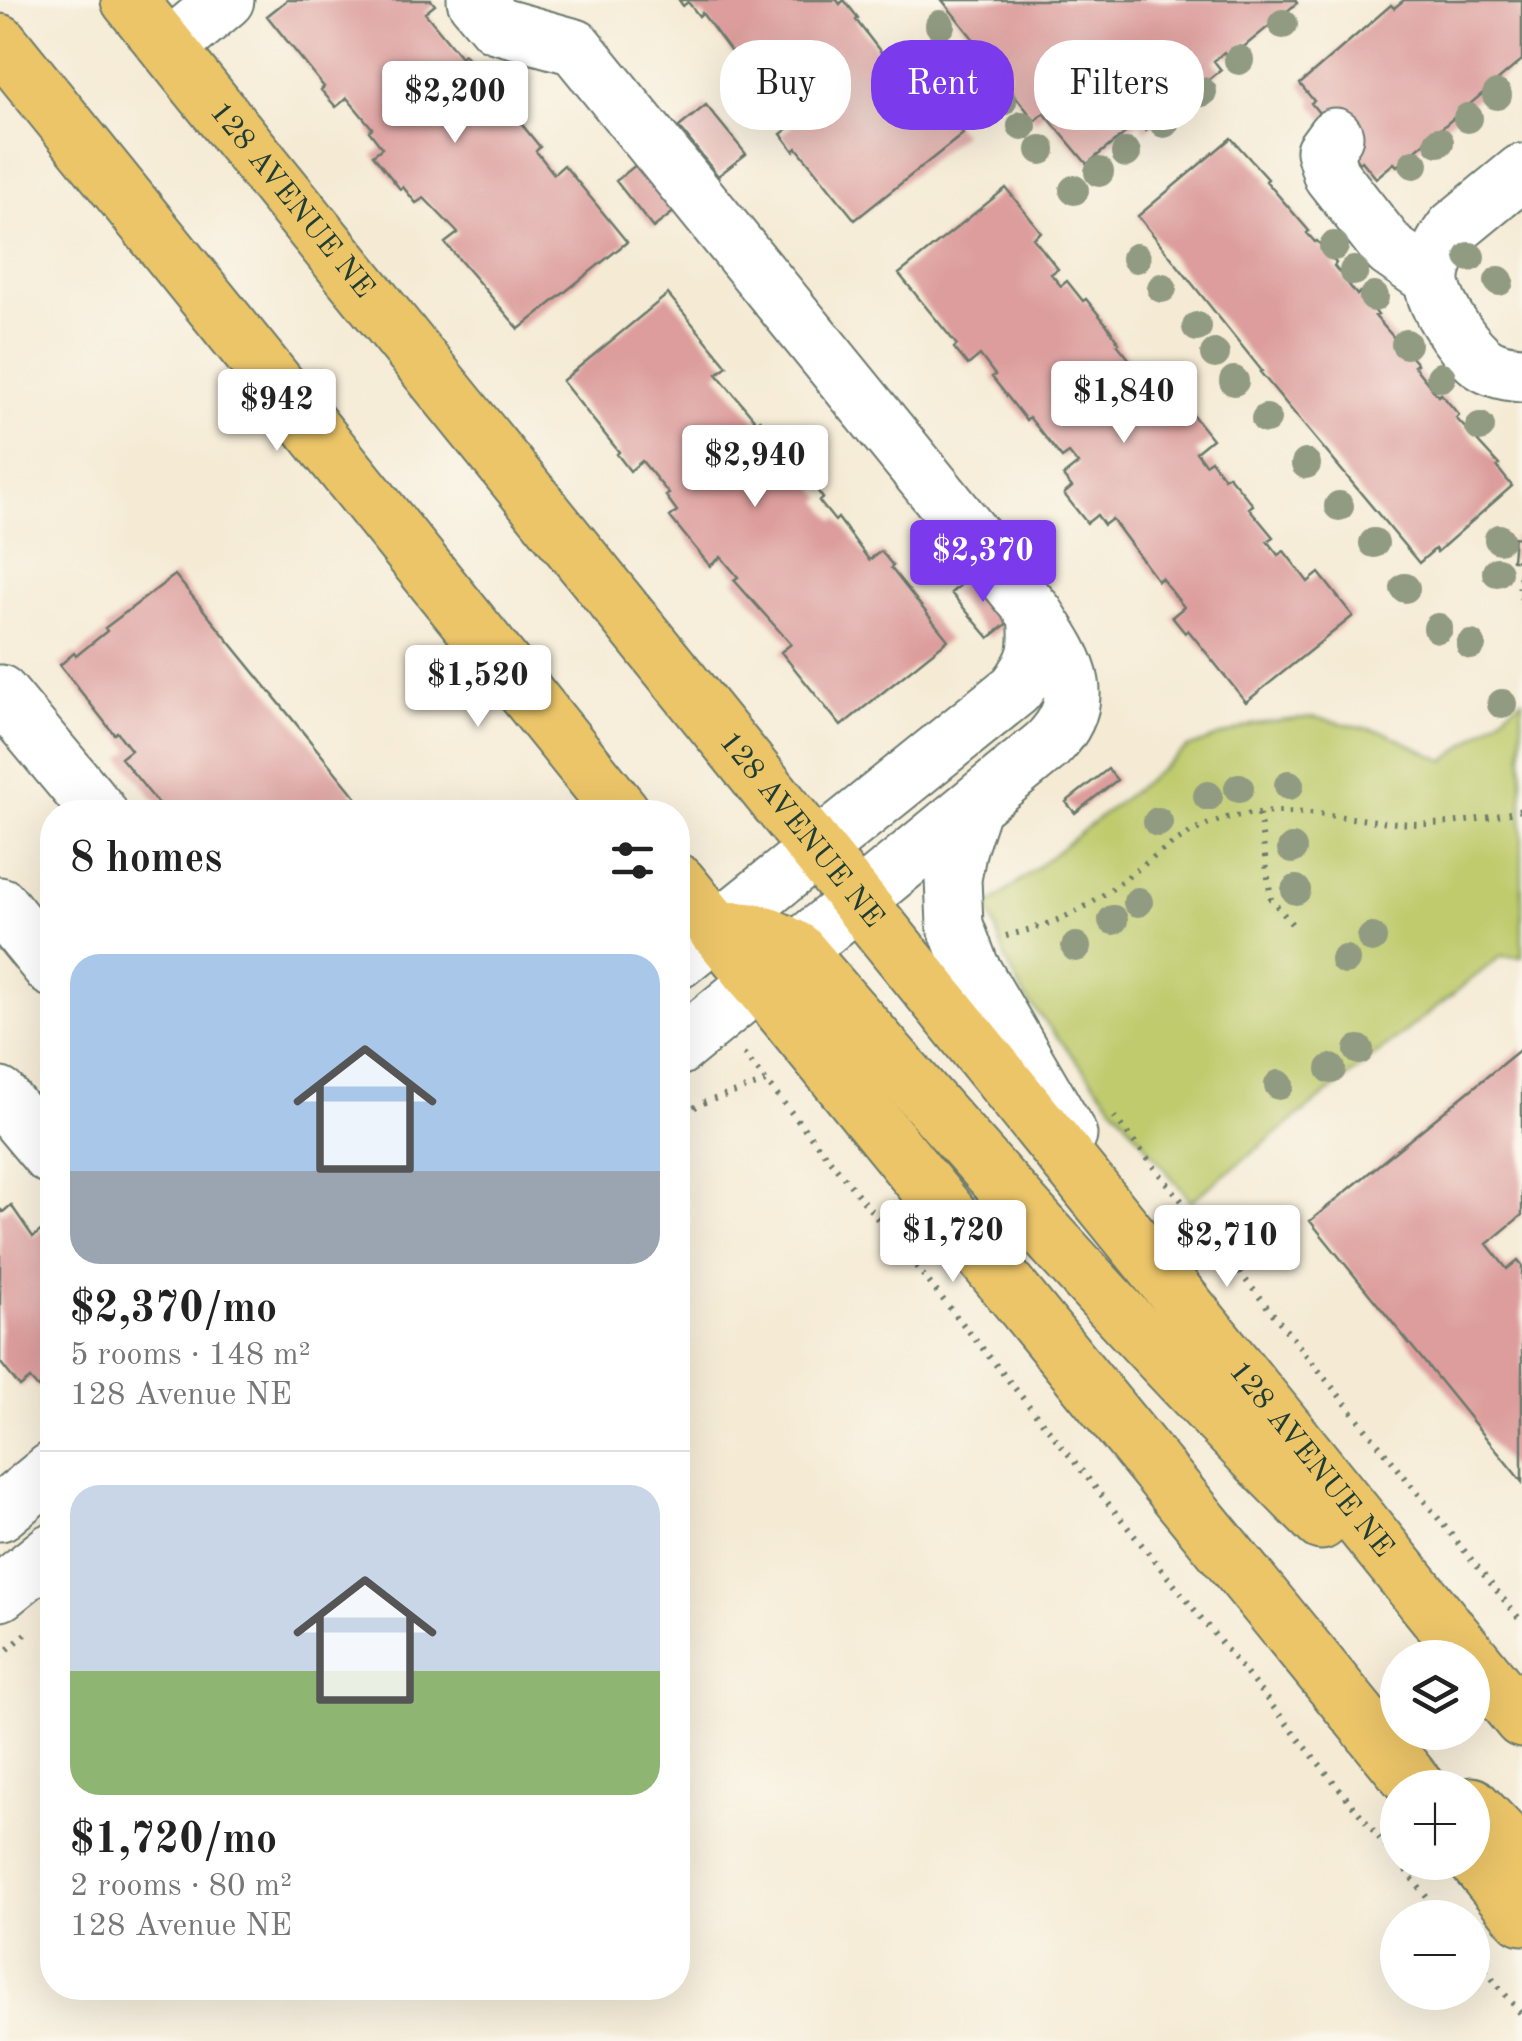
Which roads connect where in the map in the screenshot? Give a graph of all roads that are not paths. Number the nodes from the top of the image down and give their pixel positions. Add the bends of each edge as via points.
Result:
1 (129, 0) edge
2 (226, 0) edge
3 (476, 0) edge
4 (0, 42) edge
5 (168, 48) junction
6 (1316, 160) dead end
7 (1522, 172) edge
8 (1432, 280) junction
9 (1522, 374) edge
10 (452, 603) junction
11 (1036, 614) junction
12 (0, 693) edge
13 (88, 800) edge
14 (569, 800) edge
15 (612, 800) edge
16 (973, 806) junction
17 (817, 849) junction
18 (858, 901) junction
19 (0, 905) edge
20 (697, 945) edge
21 (40, 954) edge
22 (778, 966) junction
23 (690, 1038) edge
24 (0, 1096) edge
25 (40, 1144) edge
26 (1126, 1233) junction
27 (40, 1480) edge
28 (0, 1513) edge
29 (1294, 1635) junction
30 (1440, 1640) edge
31 (1457, 1640) edge
32 (1490, 1680) edge
33 (1490, 1689) edge
34 (1380, 1715) edge
35 (1522, 1720) edge
36 (1417, 1750) edge
37 (1403, 1770) edge
38 (1437, 1770) edge
39 (1490, 1823) edge
40 (1522, 1857) edge
41 (1490, 1878) edge
42 (1522, 1917) edge

1 - 5 main road, 128 AVENUE NE
2 - 5 street
3 - 11 street via 496,25 575,47
4 - 10 main road
5 - 17 main road, 128 AVENUE NE
6 - 8 street via 1390,250
7 - 8 street via 1454,228
8 - 9 street via 1442,313 1480,360
10 - 14 main road
10 - 15 main road
11 - 16 street via 1069,671 1070,714 1047,745
11 - 17 street via 1038,648 1016,689
12 - 13 street
16 - 18 street
16 - 26 street via 953,879 955,925 970,967
17 - 18 main road, 128 AVENUE NE
17 - 20 street
18 - 22 street
18 - 26 main road, 128 AVENUE NE
19 - 21 street
20 - 22 main road
22 - 23 street
22 - 29 main road
22 - 30 main road via 999,1179 1235,1436
24 - 25 street
26 - 31 main road, 128 AVENUE NE
27 - 28 street
29 - 34 main road
29 - 37 main road
32 - 35 main road, 128 AVENUE NE
33 - 35 main road
36 - 38 main road
39 - 40 main road
41 - 42 main road

